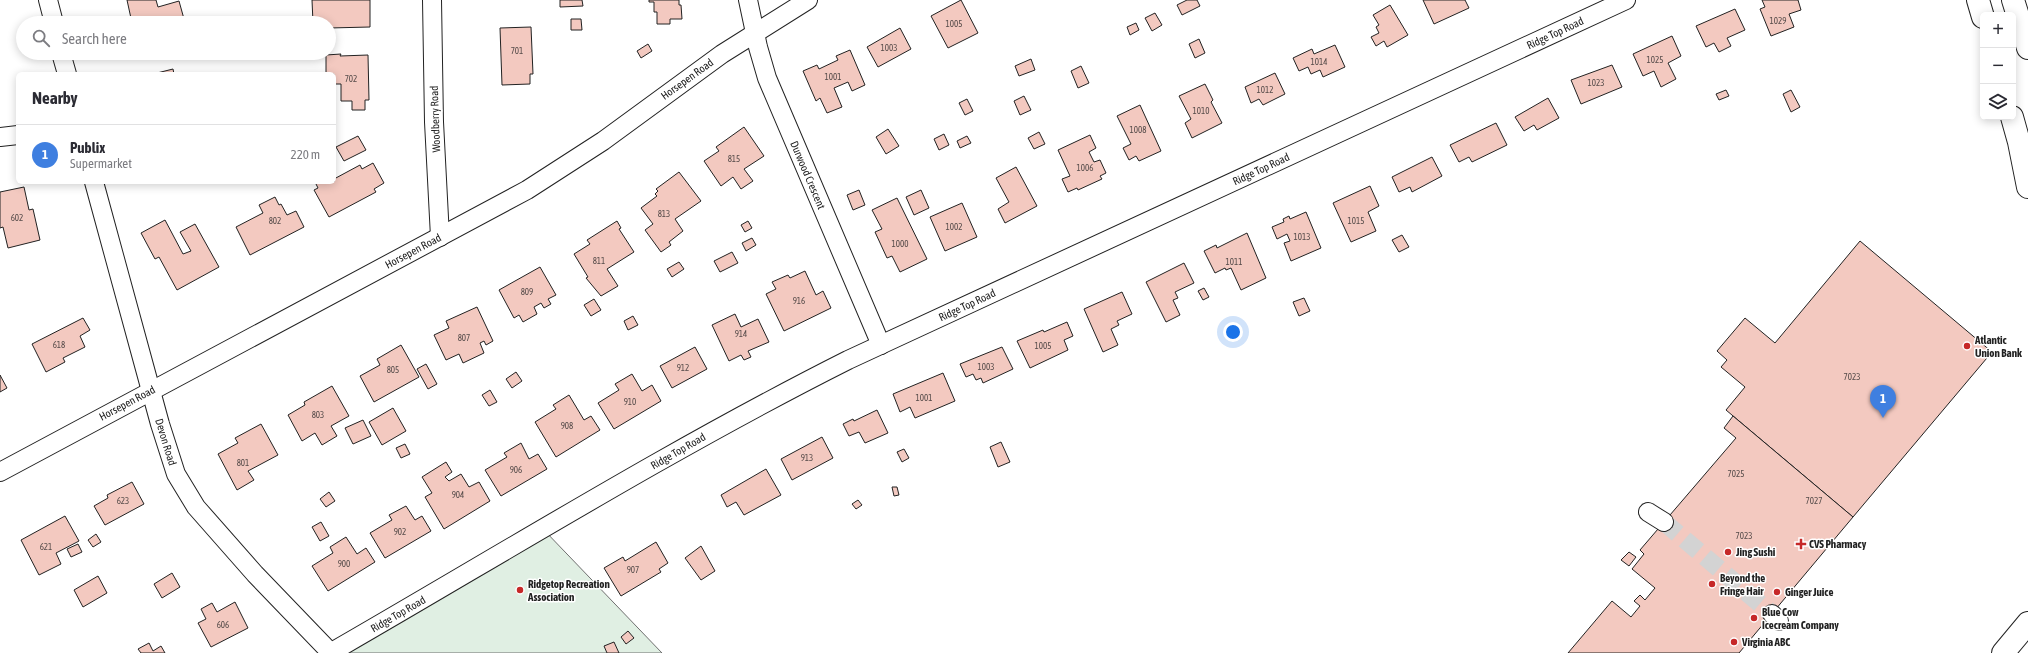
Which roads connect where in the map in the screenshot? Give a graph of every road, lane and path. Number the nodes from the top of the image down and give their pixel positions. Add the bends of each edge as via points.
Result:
1 (48, 0) edge
2 (432, 0) edge
3 (748, 0) edge
4 (808, 0) edge
5 (1626, 0) edge
6 (1978, 0) edge
7 (2013, 0) edge
8 (1981, 12) edge
9 (52, 16) edge
10 (754, 33) junction
11 (2028, 48) edge
12 (63, 60) edge
13 (66, 72) edge
14 (2013, 120) edge
15 (16, 135) edge
16 (0, 137) edge
17 (95, 184) edge
18 (2028, 188) edge
19 (440, 237) junction
20 (881, 345) junction
21 (152, 390) junction
22 (0, 472) edge
23 (1648, 512) dead end
24 (1664, 522) tunnel mouth
25 (2028, 623) edge
26 (330, 653) edge
27 (2003, 653) edge

1 - 9 street
2 - 19 street, Woodberry Road via 434,122
3 - 10 street, Durwood Crescent
4 - 10 street, Horsepen Road
5 - 20 street, Ridge Top Road
6 - 8 main road
7 - 11 main road
10 - 19 street, Horsepen Road via 603,141 527,190
10 - 20 street, Durwood Crescent via 767,78
12 - 13 street
14 - 18 main road
15 - 16 street
17 - 21 street, Devon Road
19 - 21 street, Horsepen Road
20 - 26 street, Ridge Top Road via 777,396 683,448
21 - 22 street, Horsepen Road
21 - 26 street, Devon Road via 176,474 196,507
23 - 24 street
25 - 27 main road

